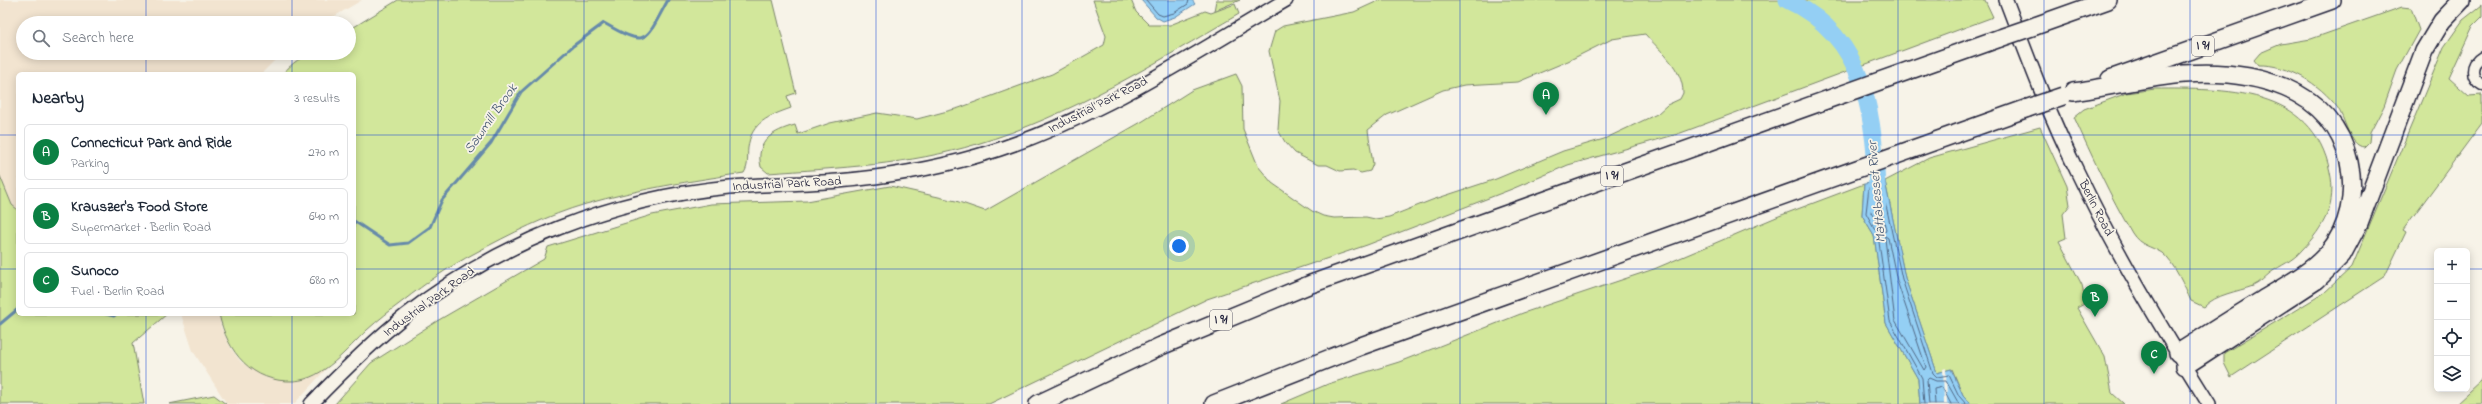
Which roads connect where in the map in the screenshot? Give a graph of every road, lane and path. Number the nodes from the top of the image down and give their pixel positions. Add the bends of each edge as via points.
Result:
1 (1286, 0) edge
2 (2006, 0) edge
3 (2108, 0) edge
4 (2332, 0) edge
5 (2462, 0) edge
6 (2482, 57) edge
7 (2482, 85) edge
8 (2068, 94) junction
9 (2182, 359) junction
10 (311, 404) edge
11 (1038, 404) edge
12 (1214, 404) edge
13 (2209, 404) edge

1 - 10 street, Industrial Park Road via 1108,103 1045,132 979,155 876,177 736,186 687,192 599,212 558,227 478,266 443,288 374,342
2 - 9 street, Berlin Road via 2047,105 2077,172 2123,260
3 - 11 highway, I 91, bridge via 1278,297 1129,360
4 - 8 highway, I 91
5 - 9 highway via 2442,21 2424,51 2356,228 2342,255 2308,286
6 - 7 street via 2473,68 2474,77
8 - 9 highway via 2185,74 2216,73 2250,77 2282,86 2312,102 2328,119 2344,144 2350,165 2351,196 2345,224 2333,247 2304,274
8 - 12 highway, I 91, bridge via 1361,346
9 - 13 street, Berlin Road

